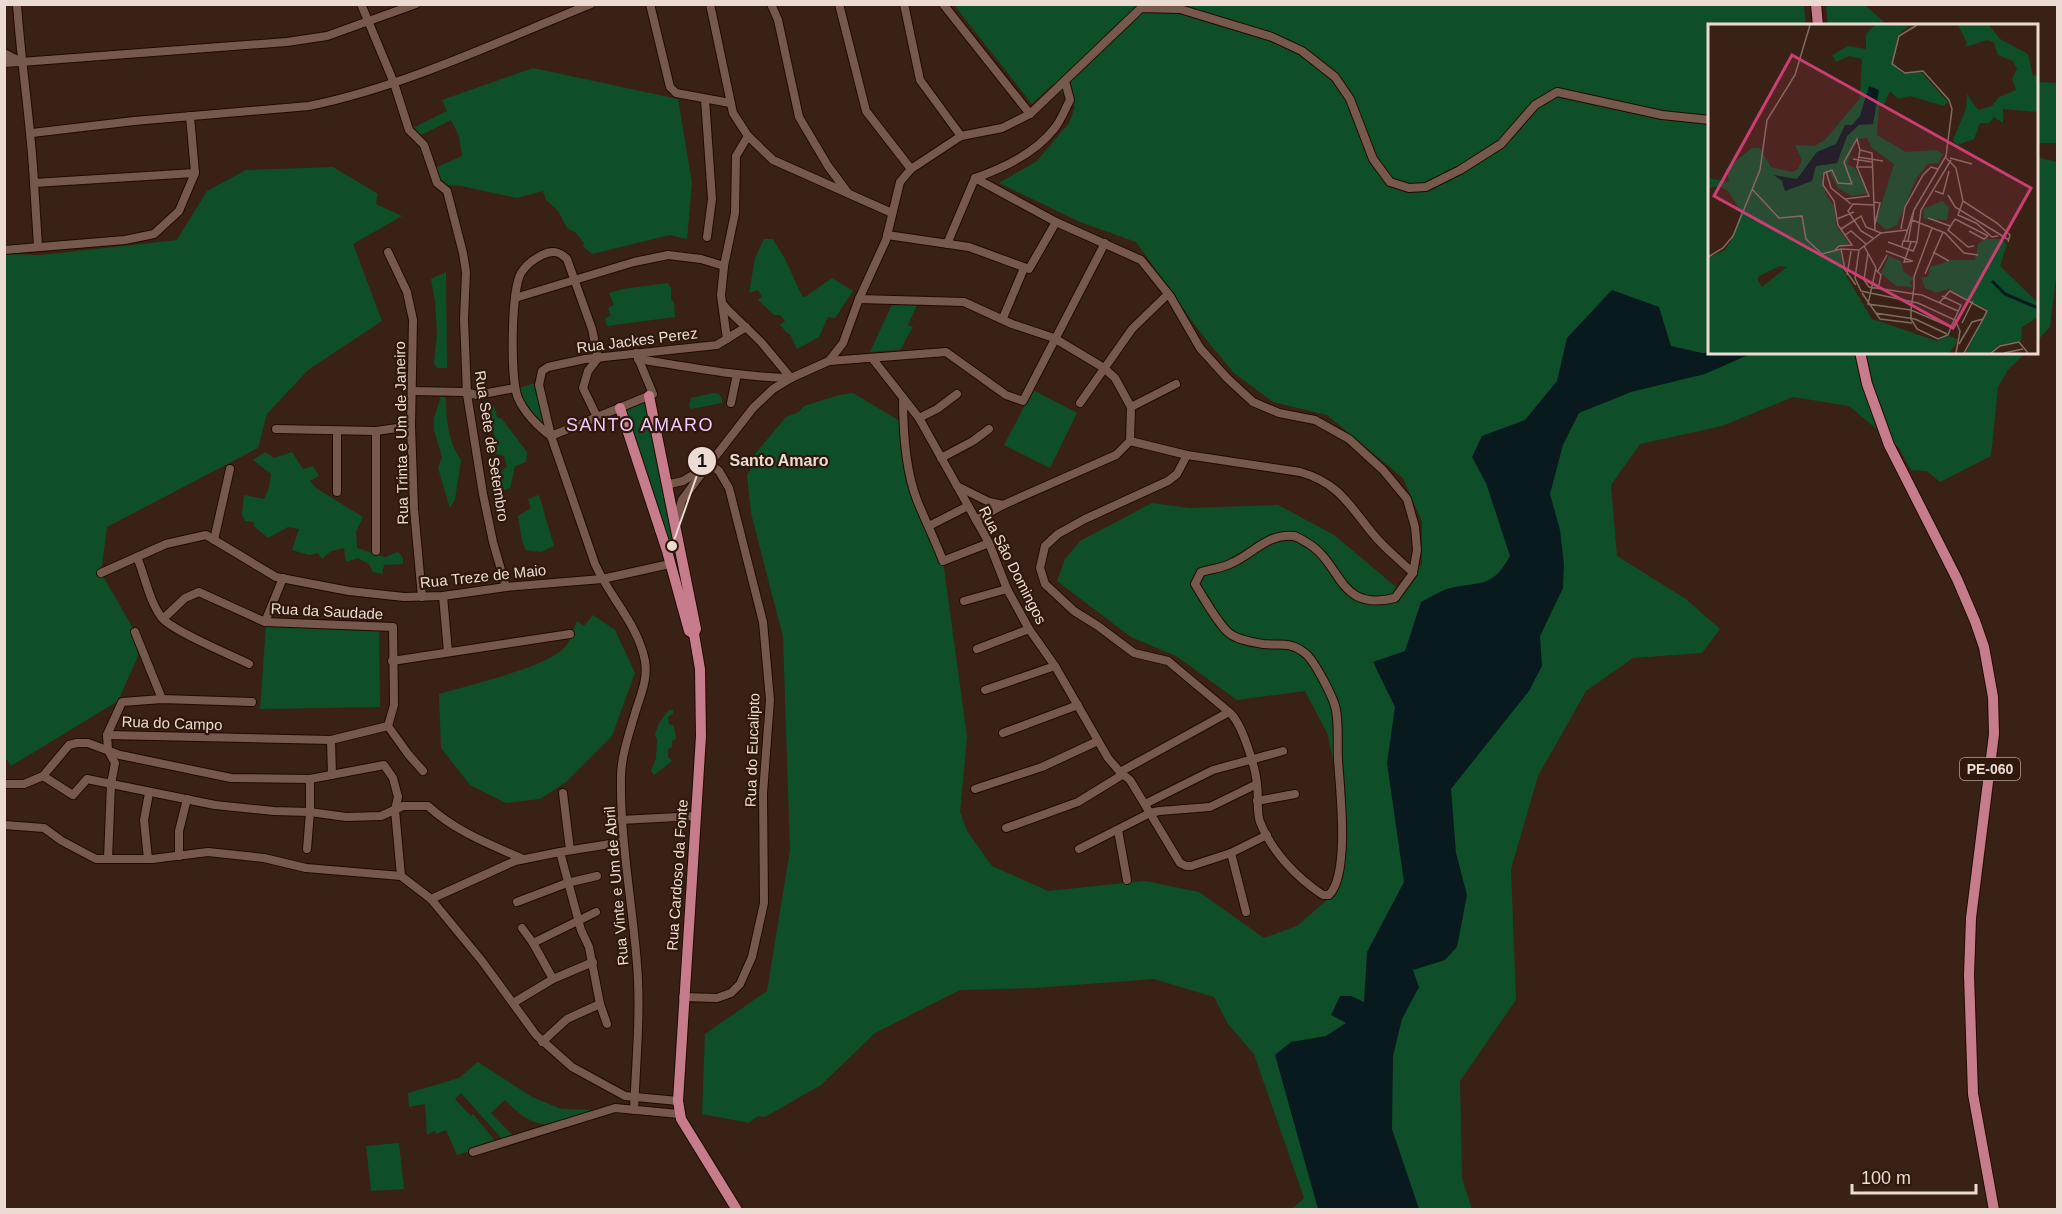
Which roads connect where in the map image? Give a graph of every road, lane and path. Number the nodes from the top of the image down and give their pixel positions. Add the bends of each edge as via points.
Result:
1 (17, 4) edge
2 (361, 4) edge
3 (416, 4) edge
4 (591, 4) edge
5 (650, 4) edge
6 (710, 4) edge
7 (771, 4) edge
8 (839, 4) edge
9 (904, 4) edge
10 (943, 4) edge
11 (1815, 4) edge
12 (368, 22) junction
13 (1818, 24) edge
14 (4, 53) edge
15 (21, 62) junction
16 (4, 63) edge
17 (1065, 81) junction
18 (394, 83) junction
19 (705, 99) junction
20 (730, 103) junction
21 (1030, 114) junction
22 (190, 116) junction
23 (1708, 120) edge
24 (32, 133) junction
25 (748, 136) junction
26 (961, 136) junction
27 (911, 169) junction
28 (195, 173) junction
29 (975, 178) junction
30 (34, 183) junction
31 (848, 193) junction
32 (892, 213) junction
33 (1056, 222) junction
34 (887, 235) junction
35 (707, 237) dead end
36 (1105, 243) junction
37 (948, 244) junction
38 (38, 246) junction
39 (4, 249) edge
40 (388, 252) dead end
41 (724, 266) junction
42 (1024, 268) junction
43 (575, 279) junction
44 (1168, 294) junction
45 (515, 298) junction
46 (859, 299) junction
47 (722, 303) junction
48 (1003, 318) junction
49 (746, 327) junction
50 (1054, 338) junction
51 (727, 339) junction
52 (1860, 354) edge
53 (637, 356) junction
54 (598, 358) junction
55 (872, 358) junction
56 (829, 361) junction
57 (1104, 368) junction
58 (737, 374) junction
59 (791, 378) junction
60 (1176, 384) dead end
61 (539, 385) joint
62 (515, 388) junction
63 (411, 391) junction
64 (467, 394) junction
65 (957, 394) dead end
66 (649, 396) junction
67 (903, 397) junction
68 (731, 403) dead end
69 (1080, 403) dead end
70 (1131, 407) junction
71 (620, 408) junction
72 (597, 417) junction
73 (919, 418) junction
74 (411, 426) junction
75 (276, 429) dead end
76 (989, 429) dead end
77 (375, 431) junction
78 (336, 432) junction
79 (551, 436) junction
80 (1130, 441) junction
81 (1187, 455) junction
82 (942, 458) junction
83 (709, 465) junction
84 (230, 469) dead end
85 (665, 480) junction
86 (957, 486) junction
87 (338, 492) dead end
88 (1003, 505) junction
89 (968, 506) junction
90 (976, 520) junction
91 (929, 526) junction
92 (675, 530) junction
93 (214, 540) junction
94 (989, 543) junction
95 (376, 551) dead end
96 (137, 557) junction
97 (682, 561) junction
98 (670, 564) junction
99 (101, 573) dead end
100 (1413, 573) junction
101 (283, 578) junction
102 (602, 579) junction
103 (506, 587) junction
104 (1007, 589) junction
105 (443, 596) junction
106 (422, 597) junction
107 (964, 601) dead end
108 (163, 619) junction
109 (265, 622) junction
110 (1029, 629) junction
111 (135, 632) dead end
112 (570, 634) dead end
113 (693, 634) junction
114 (977, 649) dead end
115 (448, 652) junction
116 (392, 661) junction
117 (249, 664) dead end
118 (1055, 666) junction
119 (985, 690) dead end
120 (162, 699) junction
121 (252, 702) dead end
122 (1078, 705) junction
123 (1229, 712) junction
124 (388, 726) junction
125 (1003, 733) dead end
126 (107, 735) junction
127 (331, 740) junction
128 (1098, 741) junction
129 (108, 750) junction
130 (1283, 751) dead end
131 (1251, 760) junction
132 (423, 771) dead end
133 (1121, 773) junction
134 (43, 776) junction
135 (332, 776) junction
136 (310, 780) junction
137 (4, 784) edge
138 (111, 784) junction
139 (1257, 784) junction
140 (975, 789) dead end
141 (149, 792) junction
142 (563, 793) dead end
143 (1295, 794) dead end
144 (187, 800) junction
145 (1257, 801) junction
146 (1145, 804) junction
147 (395, 810) junction
148 (310, 812) junction
149 (1150, 813) junction
150 (696, 816) junction
151 (621, 820) junction
152 (4, 825) edge
153 (1006, 828) dead end
154 (1118, 830) junction
155 (1267, 835) junction
156 (622, 842) junction
157 (307, 849) dead end
158 (1079, 849) dead end
159 (570, 850) junction
160 (560, 852) junction
161 (1231, 853) junction
162 (179, 855) junction
163 (108, 859) junction
164 (148, 859) junction
165 (523, 859) junction
166 (401, 876) junction
167 (597, 876) dead end
168 (1126, 880) dead end
169 (567, 883) junction
170 (431, 899) junction
171 (517, 902) dead end
172 (596, 912) dead end
173 (1246, 912) dead end
174 (579, 920) junction
175 (522, 928) dead end
176 (533, 942) junction
177 (593, 962) junction
178 (553, 979) junction
179 (683, 997) junction
180 (513, 1003) junction
181 (600, 1004) junction
182 (607, 1024) dead end
183 (542, 1042) junction
184 (635, 1097) junction
185 (678, 1101) junction
186 (634, 1110) junction
187 (680, 1116) junction
188 (473, 1152) dead end
189 (737, 1209) edge
190 (1994, 1209) edge

1 - 15 street
2 - 12 street, Rua Sete de Setembro
3 - 12 street
4 - 18 street
5 - 19 street via 670,87 676,93
6 - 20 street
7 - 31 street via 778,20 798,117
8 - 27 street via 866,111
9 - 26 street via 920,80
10 - 21 street
11 - 13 main road
12 - 15 street via 327,36 287,42
12 - 18 street, Rua Sete de Setembro
14 - 15 street
15 - 16 street
15 - 24 street
17 - 21 street
17 - 23 street via 1141,8 1180,9 1272,37 1302,51 1335,77 1350,99 1373,159 1390,182 1409,188 1426,187 1501,144 1535,105 1557,92 1662,115
17 - 29 street via 1070,100 1054,129 1029,152
18 - 22 street via 309,106
18 - 64 street, Rua Sete de Setembro via 409,130 424,145 437,183 447,191 463,253
19 - 20 street
19 - 35 street via 712,199
20 - 25 street
21 - 26 street via 1002,128
22 - 24 street
22 - 28 street
24 - 30 street
25 - 31 street via 773,160
25 - 41 street via 736,156 735,213
26 - 27 street
27 - 32 street via 900,182
28 - 30 street
28 - 38 street via 178,211 154,234
29 - 33 street
29 - 37 street
30 - 38 street
31 - 32 street
32 - 34 street
33 - 36 street
33 - 42 street via 1029,268
34 - 37 street
34 - 46 street
36 - 44 street via 1141,260
36 - 50 street
37 - 42 street via 969,247
38 - 39 street
40 - 63 street, Rua Trinta e Um de Janeiro via 411,304
41 - 43 street via 668,255
41 - 47 street
42 - 48 street
43 - 45 street
43 - 45 street via 567,259 560,253 546,253 520,274
43 - 54 street
44 - 57 street via 1132,329
44 - 100 street via 1200,348 1253,402 1279,413 1315,420 1349,439 1383,470 1407,499 1418,550
45 - 62 street
46 - 48 street via 964,302
46 - 56 street via 843,343
47 - 49 street
47 - 51 street
48 - 50 street
49 - 51 street, Rua Jackes Perez
49 - 59 street
50 - 55 street via 1023,401 1006,395 946,352
50 - 57 street
51 - 53 street, Rua Jackes Perez via 717,345
52 - 190 main road, PE-060 via 1889,445 1975,621 1993,697 1995,720 1971,918 1969,975 1973,1094
53 - 54 street, Rua Jackes Perez
53 - 58 street
53 - 66 street, Rua Cardoso da Fonte via 653,394
54 - 61 street, Rua Jackes Perez via 548,367 542,371
54 - 72 street via 588,370 583,388
55 - 56 street
55 - 67 street, Rua São Domingos
56 - 59 street
57 - 69 street
57 - 70 street via 1115,378
58 - 59 street
58 - 68 street
59 - 83 street via 753,408
60 - 70 street
61 - 79 street, Rua Vinte e Um de Abril
62 - 64 street
62 - 79 street via 520,402
63 - 64 street
63 - 74 street, Rua Trinta e Um de Janeiro
64 - 103 street, Rua Sete de Setembro via 483,494
65 - 73 street
66 - 71 street
66 - 85 main road, Rua Cardoso da Fonte
67 - 73 street, Rua São Domingos
67 - 91 street via 910,475
70 - 80 street
71 - 72 street
71 - 98 main road, Rua Cardoso da Fonte
72 - 79 street
73 - 82 street, Rua São Domingos
74 - 77 street
74 - 106 street, Rua Trinta e Um de Janeiro
75 - 78 street
76 - 82 street
77 - 78 street
77 - 95 street
78 - 87 street
79 - 102 street, Rua Vinte e Um de Abril
80 - 81 street
80 - 88 street via 1116,454
81 - 100 street via 1317,477 1332,485 1374,536
81 - 123 street via 1168,482 1058,534 1045,546 1040,568 1045,584 1074,611 1134,653 1168,660
82 - 86 street, Rua São Domingos
83 - 85 street via 679,483
83 - 92 street via 682,500
83 - 179 street, Rua do Eucalipto via 719,471 729,488 763,622 770,700 763,793 764,903 753,957 740,984 731,993 717,998
84 - 93 street
85 - 92 main road, Rua Cardoso da Fonte
86 - 88 street
86 - 89 street, Rua São Domingos
88 - 90 street
89 - 90 street, Rua São Domingos
89 - 91 street
90 - 94 street, Rua São Domingos
91 - 94 street via 943,561
92 - 97 main road, Rua Cardoso da Fonte
93 - 96 street, Rua Treze de Maio via 206,535 166,544
93 - 101 street, Rua Treze de Maio
94 - 104 street, Rua São Domingos
96 - 99 street, Rua Treze de Maio
96 - 108 street
97 - 98 main road
97 - 113 main road, Rua Cardoso da Fonte via 696,629
98 - 102 street, Rua Treze de Maio
98 - 113 main road, Rua Cardoso da Fonte
100 - 155 street via 1395,598 1378,602 1355,597 1315,547 1296,536 1275,536 1232,564 1201,572 1196,584 1229,633 1244,640 1299,649 1316,667 1336,710 1342,812 1340,868 1331,893 1323,895 1305,883
101 - 106 street, Rua Treze de Maio via 349,591
101 - 109 street
102 - 103 street, Rua Treze de Maio
102 - 151 street, Rua Vinte e Um de Abril via 630,621 645,663 644,688 621,774
103 - 105 street, Rua Treze de Maio
104 - 107 street
104 - 110 street, Rua São Domingos
105 - 106 street, Rua Treze de Maio
105 - 115 street
108 - 109 street, Rua da Saudade via 185,598 199,592
108 - 117 street
109 - 116 street, Rua da Saudade via 393,627
110 - 114 street
110 - 118 street, Rua São Domingos
111 - 120 street
112 - 115 street
113 - 150 main road, Rua Cardoso da Fonte via 702,702
115 - 116 street
116 - 124 street via 394,705
118 - 119 street
118 - 122 street, Rua São Domingos
120 - 121 street
120 - 126 street via 122,702
122 - 125 street
122 - 128 street, Rua São Domingos
123 - 131 street via 1242,729
123 - 133 street
124 - 127 street, Rua do Campo
124 - 132 street
126 - 127 street, Rua do Campo
126 - 129 street
127 - 135 street
128 - 133 street, Rua São Domingos
128 - 140 street via 1042,767
129 - 134 street via 88,743 69,745
129 - 136 street via 231,778
129 - 138 street via 115,763
130 - 131 street
131 - 139 street
131 - 146 street via 1213,770
133 - 146 street, Rua São Domingos
133 - 153 street via 1078,802
134 - 137 street via 24,784
134 - 138 street via 73,795 87,778
135 - 136 street
135 - 147 street via 384,765 393,778 398,797
136 - 148 street
138 - 141 street
138 - 163 street
139 - 145 street
139 - 149 street via 1210,807
141 - 144 street
141 - 164 street via 144,820
142 - 159 street
143 - 145 street
144 - 148 street
144 - 162 street via 179,831
145 - 155 street via 1260,822
146 - 149 street, Rua São Domingos
147 - 148 street via 381,816
147 - 165 street via 403,806 428,806 444,821 469,835
147 - 166 street
148 - 157 street
149 - 154 street
149 - 161 street, Rua São Domingos via 1182,865 1191,866
150 - 151 street
150 - 179 main road, Rua Cardoso da Fonte
151 - 156 street, Rua Vinte e Um de Abril
152 - 163 street via 44,828 96,859
154 - 158 street
154 - 168 street
155 - 161 street
156 - 159 street
156 - 184 street, Rua Vinte e Um de Abril via 637,965
159 - 160 street
160 - 165 street
160 - 169 street
161 - 173 street
162 - 164 street
162 - 166 street via 208,852 264,858 306,868
163 - 164 street
165 - 170 street
166 - 170 street
167 - 169 street
169 - 171 street
169 - 174 street
170 - 180 street
172 - 174 street
174 - 176 street
174 - 177 street
175 - 176 street
176 - 178 street
177 - 178 street
177 - 181 street
178 - 180 street
179 - 185 main road, Rua Cardoso da Fonte
180 - 183 street
181 - 182 street
181 - 183 street via 567,1019
183 - 184 street via 589,1078 615,1092
184 - 185 street
184 - 186 street, Rua Vinte e Um de Abril
185 - 187 main road, Rua Cardoso da Fonte
186 - 187 street
186 - 188 street via 615,1108
187 - 189 main road

